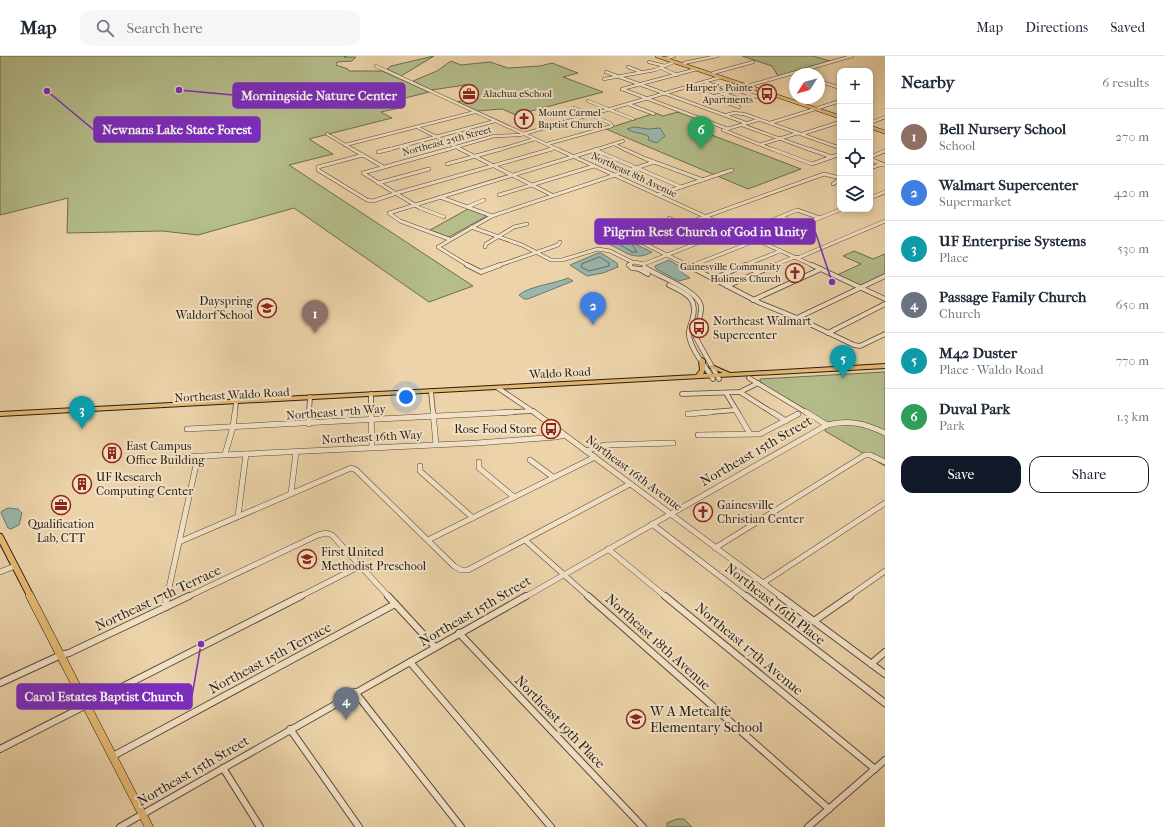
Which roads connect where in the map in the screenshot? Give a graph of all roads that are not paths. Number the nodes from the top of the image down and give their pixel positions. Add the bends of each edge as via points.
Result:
1 (657, 56) edge
2 (674, 56) edge
3 (717, 56) edge
4 (852, 56) edge
5 (664, 57) edge
6 (649, 62) dead end
7 (676, 62) junction
8 (753, 62) dead end
9 (682, 64) junction
10 (376, 66) dead end
11 (665, 66) junction
12 (628, 67) dead end
13 (661, 68) junction
14 (813, 68) edge
15 (698, 69) junction
16 (606, 72) dead end
17 (641, 72) junction
18 (712, 73) junction
19 (677, 74) junction
20 (789, 75) edge
21 (619, 76) junction
22 (723, 77) junction
23 (604, 79) dead end
24 (704, 82) junction
25 (640, 84) junction
26 (825, 84) edge
27 (750, 86) junction
28 (687, 87) junction
29 (837, 87) edge
30 (731, 92) junction
31 (724, 93) junction
32 (664, 94) junction
33 (711, 97) junction
34 (761, 98) dead end
35 (646, 99) junction
36 (588, 101) dead end
37 (748, 102) dead end
38 (837, 102) edge
39 (628, 104) junction
40 (739, 107) dead end
41 (574, 108) dead end
42 (817, 108) junction
43 (609, 110) junction
44 (475, 112) junction
45 (654, 114) dead end
46 (590, 115) junction
47 (837, 115) edge
48 (725, 116) junction
49 (885, 117) edge
50 (634, 119) dead end
51 (759, 119) junction
52 (495, 121) junction
53 (770, 123) junction
54 (837, 123) edge
55 (873, 123) edge
56 (744, 124) junction
57 (873, 126) edge
58 (417, 127) junction
59 (728, 129) junction
60 (885, 131) edge
61 (327, 134) dead end
62 (524, 134) junction
63 (800, 134) junction
64 (436, 136) junction
65 (535, 139) junction
66 (781, 139) junction
67 (623, 141) dead end
68 (547, 144) junction
69 (614, 144) junction
70 (762, 144) junction
71 (345, 145) junction
72 (455, 146) junction
73 (837, 147) edge
74 (554, 148) junction
75 (595, 150) junction
76 (885, 151) edge
77 (378, 152) dead end
78 (363, 155) junction
79 (837, 155) edge
80 (475, 156) junction
81 (574, 157) junction
82 (832, 157) junction
83 (873, 157) edge
84 (873, 159) edge
85 (654, 162) junction
86 (447, 164) dead end
87 (883, 164) edge
88 (382, 166) junction
89 (493, 166) junction
90 (594, 166) junction
91 (873, 167) edge
92 (635, 168) junction
93 (429, 169) dead end
94 (732, 170) dead end
95 (512, 175) junction
96 (614, 176) junction
97 (837, 178) edge
98 (703, 180) junction
99 (837, 181) edge
100 (378, 183) junction
101 (833, 184) dead end
102 (531, 185) junction
103 (681, 187) junction
104 (885, 192) edge
105 (396, 194) junction
106 (499, 195) dead end
107 (552, 195) junction
108 (657, 195) junction
109 (440, 197) junction
110 (873, 197) edge
111 (484, 200) dead end
112 (412, 204) junction
113 (467, 207) junction
114 (837, 211) edge
115 (492, 216) junction
116 (444, 217) dead end
117 (706, 217) junction
118 (781, 217) junction
119 (669, 218) dead end
120 (820, 218) junction
121 (885, 221) edge
122 (642, 223) dead end
123 (527, 224) dead end
124 (684, 225) junction
125 (471, 227) junction
126 (420, 228) junction
127 (732, 229) junction
128 (416, 231) dead end
129 (661, 233) junction
130 (741, 233) junction
131 (498, 237) junction
132 (450, 239) junction
133 (757, 240) junction
134 (560, 242) dead end
135 (485, 247) dead end
136 (780, 251) junction
137 (537, 252) junction
138 (665, 254) junction
139 (796, 258) junction
140 (630, 263) junction
141 (642, 265) junction
142 (690, 267) junction
143 (639, 269) junction
144 (821, 269) junction
145 (885, 276) edge
146 (713, 278) junction
147 (727, 286) junction
148 (860, 288) junction
149 (885, 299) edge
150 (753, 300) junction
151 (885, 304) edge
152 (798, 318) junction
153 (692, 320) junction
154 (698, 321) junction
155 (828, 333) junction
156 (885, 334) edge
157 (702, 360) junction
158 (712, 366) junction
159 (885, 366) edge
160 (885, 370) edge
161 (738, 374) junction
162 (696, 377) junction
163 (715, 377) junction
164 (749, 378) junction
165 (758, 383) junction
166 (502, 389) junction
167 (726, 392) junction
168 (740, 392) junction
169 (431, 393) junction
170 (466, 393) joint
171 (682, 394) dead end
172 (371, 396) junction
173 (310, 399) junction
174 (236, 403) junction
175 (735, 410) junction
176 (533, 411) junction
177 (0, 414) edge
178 (688, 414) dead end
179 (798, 414) dead end
180 (18, 415) junction
181 (434, 416) junction
182 (0, 418) edge
183 (372, 419) junction
184 (786, 421) junction
185 (309, 424) junction
186 (827, 425) junction
187 (233, 427) junction
188 (187, 430) dead end
189 (885, 433) edge
190 (750, 434) junction
191 (564, 435) junction
192 (698, 435) dead end
193 (672, 443) dead end
194 (436, 444) junction
195 (372, 447) junction
196 (586, 451) junction
197 (296, 452) junction
198 (225, 454) junction
199 (246, 454) junction
200 (198, 456) junction
201 (181, 457) dead end
202 (594, 457) junction
203 (530, 460) dead end
204 (479, 462) dead end
205 (885, 462) edge
206 (420, 466) dead end
207 (553, 478) junction
208 (630, 484) junction
209 (291, 493) junction
210 (514, 497) junction
211 (885, 503) edge
212 (670, 514) junction
213 (238, 516) junction
214 (473, 518) junction
215 (652, 524) junction
216 (0, 537) edge
217 (428, 540) junction
218 (525, 540) junction
219 (179, 542) junction
220 (715, 548) junction
221 (608, 549) junction
222 (15, 566) junction
223 (360, 566) junction
224 (885, 571) edge
225 (0, 572) edge
226 (564, 574) junction
227 (763, 583) junction
228 (395, 604) junction
229 (166, 607) junction
230 (814, 621) junction
231 (459, 633) junction
232 (435, 647) junction
233 (885, 652) edge
234 (61, 655) junction
235 (410, 662) junction
236 (871, 664) junction
237 (885, 674) edge
238 (0, 683) edge
239 (355, 692) junction
240 (885, 703) edge
241 (86, 704) junction
242 (290, 729) junction
243 (0, 749) edge
244 (113, 756) junction
245 (885, 760) edge
246 (224, 768) junction
247 (875, 769) junction
248 (829, 809) junction
249 (143, 814) junction
250 (120, 827) edge
251 (149, 827) edge
252 (260, 827) edge
253 (360, 827) edge
254 (461, 827) edge
255 (551, 827) edge
256 (643, 827) edge
257 (808, 827) edge

1 - 5 main road
2 - 5 street
3 - 9 street
4 - 14 street
5 - 7 main road
6 - 11 street
7 - 9 main road
7 - 11 street
8 - 18 street
9 - 15 main road
10 - 44 street, Northeast 8th Avenue
11 - 13 street
12 - 17 street
13 - 17 street
13 - 19 street
15 - 18 main road
15 - 19 street
16 - 21 street
17 - 21 street
18 - 22 main road
19 - 25 street
20 - 27 street
21 - 23 street
21 - 25 street
22 - 24 street, Northeast 25th Street
22 - 27 main road
24 - 28 street, Northeast 25th Street
24 - 30 street
25 - 32 street
25 - 35 street via 622,89
26 - 29 street
27 - 42 main road
28 - 32 street, Northeast 25th Street
28 - 33 street
30 - 31 street
30 - 34 street via 737,90
31 - 33 street
31 - 37 street
32 - 35 street, Northeast 25th Street
32 - 48 street
33 - 40 street
35 - 39 street, Northeast 25th Street
35 - 59 street
36 - 43 street
38 - 42 street
39 - 43 street, Northeast 25th Street
39 - 45 street
41 - 46 street
42 - 47 main road
42 - 53 street
43 - 46 street, Northeast 25th Street
43 - 50 street
44 - 52 street, Northeast 8th Avenue
44 - 58 street
46 - 62 street, Northeast 25th Street
46 - 68 street via 612,126
48 - 51 street via 741,113
48 - 56 street
49 - 55 street
51 - 53 street
51 - 56 street
52 - 62 street, Northeast 8th Avenue
52 - 64 street
53 - 63 street
54 - 63 street
56 - 59 street
56 - 66 street
57 - 60 main road
58 - 64 street
58 - 71 street
59 - 70 street via 724,130
61 - 71 street
62 - 65 street, Northeast 8th Avenue
62 - 72 street, Northeast 25th Street via 494,136
63 - 66 street
63 - 73 street
64 - 72 street
64 - 77 street
65 - 68 street, Northeast 8th Avenue
65 - 80 street
66 - 70 street
66 - 82 street
67 - 69 street
68 - 74 street, Northeast 8th Avenue
69 - 75 street
69 - 85 street
70 - 82 street via 812,164
71 - 78 street
72 - 80 street
72 - 88 street, Northeast 25th Street
74 - 81 street, Northeast 8th Avenue
74 - 89 street
75 - 81 street
75 - 92 street
76 - 83 street
78 - 88 street
78 - 105 street via 318,170 369,200
79 - 82 street
80 - 86 street
80 - 89 street
81 - 90 street, Northeast 8th Avenue
81 - 95 street
84 - 87 street
85 - 92 street
85 - 98 street
87 - 91 street
88 - 100 street, Northeast 25th Street via 363,173
89 - 95 street
89 - 105 street
90 - 96 street, Northeast 8th Avenue
90 - 102 street
92 - 96 street
92 - 103 street
93 - 100 street
94 - 98 street
95 - 102 street
95 - 109 street
96 - 107 street
96 - 108 street, Northeast 8th Avenue
97 - 117 street via 826,173
98 - 103 street
99 - 101 street
100 - 105 street
102 - 106 street
102 - 107 street
103 - 108 street
104 - 110 street
105 - 112 street
107 - 115 street
108 - 117 street, Northeast 8th Avenue
109 - 112 street
109 - 113 street
111 - 113 street
112 - 116 street
112 - 126 street via 389,213 400,221
113 - 115 street
114 - 120 street
115 - 125 street
117 - 124 street
117 - 127 street, Northeast 8th Avenue
118 - 120 street via 802,225
118 - 120 street via 797,210
118 - 130 street
119 - 124 street
121 - 139 street
122 - 129 street
123 - 131 street via 514,227
124 - 129 street
125 - 131 street
125 - 132 street
126 - 128 street
126 - 132 street
127 - 130 street, Northeast 8th Avenue
127 - 138 street
129 - 138 street via 641,241
130 - 133 street, Northeast 8th Avenue
131 - 135 street
131 - 137 street
132 - 137 street via 438,246 481,272
133 - 136 street, Northeast 8th Avenue
133 - 142 street
134 - 137 street
136 - 139 street, Northeast 8th Avenue
136 - 146 street
137 - 140 street via 551,260 562,260 598,249 610,251
138 - 141 street
138 - 142 street
139 - 144 street, Northeast 8th Avenue
139 - 147 street
140 - 141 street
140 - 143 street via 630,268
141 - 143 street
141 - 154 street via 697,298 701,306
142 - 146 street
143 - 153 street via 690,297 695,306
144 - 148 street, Northeast 8th Avenue
144 - 150 street
145 - 148 street
146 - 147 street
147 - 150 street
148 - 149 street, Northeast 8th Avenue
148 - 152 street
150 - 152 street
151 - 155 street
152 - 155 street
153 - 154 street
153 - 157 street via 688,332
154 - 158 street via 696,338
155 - 156 street via 857,346
157 - 162 highway via 703,370
157 - 163 street
158 - 161 highway via 720,371
158 - 163 street
159 - 161 highway, Waldo Road
160 - 164 highway, Waldo Road
161 - 163 highway, Waldo Road
162 - 163 highway, Waldo Road
162 - 166 highway, Waldo Road
163 - 164 highway, Waldo Road
163 - 166 highway, Waldo Road
164 - 165 street
165 - 168 street
165 - 186 street
166 - 169 highway, Waldo Road
166 - 170 highway, Waldo Road
166 - 176 street, Northeast 16th Avenue
167 - 168 street
167 - 171 street
167 - 175 street
168 - 184 street
169 - 170 highway, Northeast Waldo Road
169 - 172 highway, Northeast Waldo Road
169 - 181 street
172 - 173 highway, Northeast Waldo Road
172 - 183 street
173 - 174 highway, Northeast Waldo Road
173 - 185 street
174 - 180 highway, Northeast Waldo Road
174 - 187 street
175 - 178 street
175 - 190 street
176 - 181 street, Northeast 17th Way
176 - 191 street, Northeast 16th Avenue
177 - 180 highway, Northeast Waldo Road
179 - 184 street
180 - 182 highway, Northeast Waldo Road
181 - 183 street, Northeast 17th Way
181 - 194 street
183 - 185 street, Northeast 17th Way
183 - 195 street
184 - 190 street via 766,432
185 - 187 street, Northeast 17th Way
186 - 189 street, Northeast 15th Street via 844,421 870,426
186 - 212 street, Northeast 15th Street
187 - 188 street, Northeast 17th Way
187 - 198 street
190 - 192 street
191 - 194 street, Northeast 16th Way
191 - 196 street, Northeast 16th Avenue
193 - 196 street via 604,444
194 - 195 street, Northeast 16th Way
195 - 197 street, Northeast 16th Way
196 - 202 street, Northeast 16th Avenue
197 - 199 street, Northeast 16th Way
197 - 209 street
198 - 199 street, Northeast 16th Way
198 - 200 street, Northeast 16th Way
199 - 213 street
200 - 201 street, Northeast 16th Way
200 - 219 street
202 - 207 street
202 - 208 street, Northeast 16th Avenue
203 - 207 street
204 - 210 street via 479,468
205 - 220 street via 865,455
206 - 214 street via 420,471
207 - 210 street
208 - 212 street, Northeast 16th Avenue
208 - 218 street
209 - 213 street
209 - 217 street via 350,468 356,470
210 - 214 street
211 - 227 street
212 - 215 street, Northeast 15th Street
212 - 220 street, Northeast 16th Avenue
213 - 219 street
214 - 217 street
215 - 221 street, Northeast 15th Street
215 - 240 street, Northeast 16th Place
216 - 222 main road
217 - 218 street via 454,566 463,570 474,567
218 - 226 street, Northeast 18th Avenue
219 - 229 street via 166,592
220 - 227 street, Northeast 16th Avenue
221 - 226 street, Northeast 15th Street
221 - 247 street, Northeast 17th Avenue
222 - 225 street
222 - 234 main road
223 - 228 street
223 - 229 street, Northeast 17th Terrace via 332,535 325,533
223 - 241 street
224 - 230 street
226 - 231 street, Northeast 15th Street
226 - 248 street, Northeast 18th Avenue
227 - 230 street, Northeast 16th Avenue
228 - 232 street
228 - 244 street, Northeast 15th Terrace
229 - 234 street, Northeast 17th Terrace
230 - 236 street, Northeast 16th Avenue
231 - 232 street, Northeast 15th Street
231 - 256 street, Northeast 19th Place
232 - 235 street, Northeast 15th Street
233 - 236 street
234 - 238 street, Northeast 17th Terrace
234 - 241 main road
235 - 239 street, Northeast 15th Street
235 - 255 street
236 - 237 street, Northeast 16th Avenue
239 - 242 street, Northeast 15th Street
239 - 254 street
241 - 243 street
241 - 244 main road
242 - 246 street, Northeast 15th Street
242 - 253 street
244 - 249 main road
245 - 247 street
246 - 249 street, Northeast 15th Street
246 - 252 street
247 - 248 street
248 - 257 street
249 - 250 street, Northeast 15th Street
249 - 251 main road

